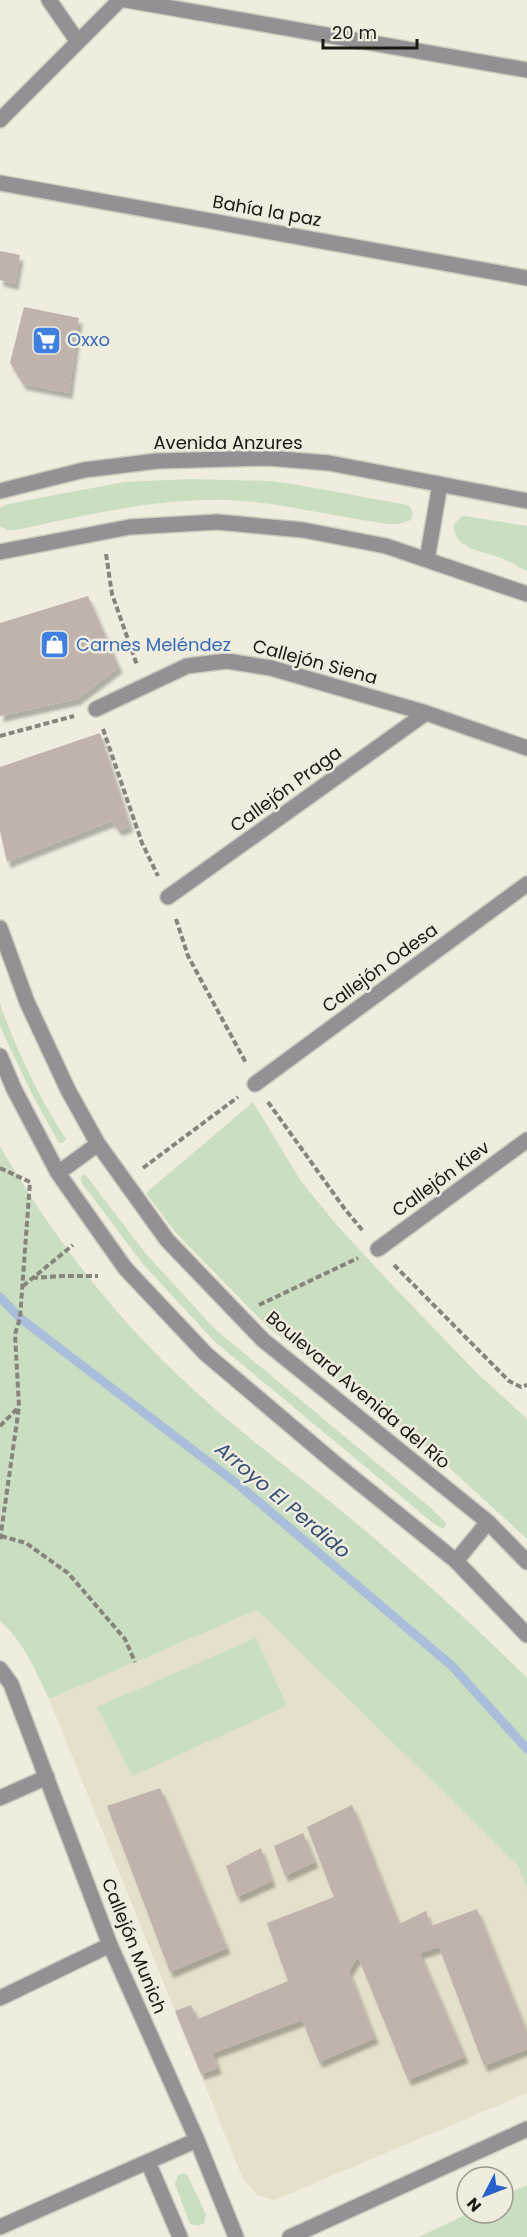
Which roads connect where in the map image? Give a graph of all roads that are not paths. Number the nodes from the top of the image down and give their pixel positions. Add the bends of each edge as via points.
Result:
1 (49, 0) edge
2 (120, 0) edge
3 (126, 0) edge
4 (78, 42) junction
5 (527, 70) edge
6 (0, 120) edge
7 (0, 183) edge
8 (527, 278) edge
9 (440, 484) junction
10 (0, 491) edge
11 (527, 501) edge
12 (0, 552) edge
13 (427, 560) junction
14 (527, 594) edge
15 (96, 709) road end
16 (426, 712) junction
17 (527, 748) edge
18 (527, 884) edge
19 (168, 897) dead end
20 (0, 928) edge
21 (0, 1056) edge
22 (255, 1084) road end
23 (527, 1140) edge
24 (98, 1144) junction
25 (58, 1173) junction
26 (378, 1249) road end
27 (488, 1522) junction
28 (456, 1561) junction
29 (527, 1562) edge
30 (527, 1635) edge
31 (0, 1669) edge
32 (48, 1777) junction
33 (0, 1798) edge
34 (110, 1945) junction
35 (0, 1998) edge
36 (527, 2129) edge
37 (197, 2140) junction
38 (148, 2162) junction
39 (0, 2227) edge
40 (180, 2237) edge
41 (236, 2237) edge
42 (290, 2237) edge

1 - 4 street
2 - 4 street
3 - 5 street
4 - 6 street
7 - 8 street, Bahía la paz
9 - 10 street, Avenida Anzures via 329,464 267,458 158,461 84,470
9 - 11 street, Avenida Anzures
9 - 13 street
12 - 13 street via 130,527 218,522 303,530 386,546
13 - 14 street
15 - 16 street, Callejón Siena via 187,666 227,661 271,668
16 - 17 street, Callejón Siena
16 - 19 street, Callejón Praga
18 - 22 street, Callejón Odesa
20 - 24 street, Boulevard Avenida del Río via 27,1002
21 - 25 street
23 - 26 street, Callejón Kiev
24 - 25 street
24 - 27 street, Boulevard Avenida del Río via 167,1240 263,1340
25 - 28 street via 125,1268 206,1354
27 - 28 street
27 - 29 street, Boulevard Avenida del Río
28 - 30 street
31 - 32 street, Callejón Munich via 11,1684
32 - 33 street
32 - 34 street, Callejón Munich
34 - 35 street
34 - 37 street, Callejón Munich
36 - 42 street
37 - 38 street
37 - 41 street, Callejón Munich
38 - 39 street
38 - 40 street

